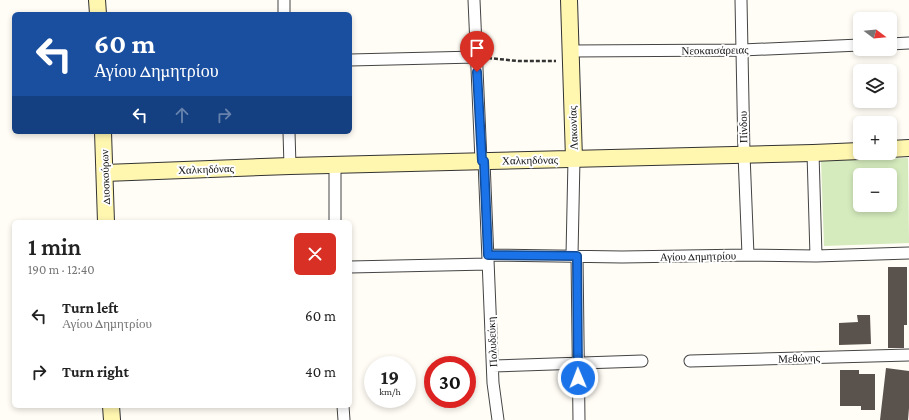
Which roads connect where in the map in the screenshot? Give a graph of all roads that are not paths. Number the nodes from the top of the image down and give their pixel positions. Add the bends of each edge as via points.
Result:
1 (98, 0) edge
2 (284, 0) edge
3 (474, 0) edge
4 (568, 0) edge
5 (740, 0) edge
6 (98, 12) edge
7 (284, 12) edge
8 (909, 43) edge
9 (897, 44) edge
10 (853, 45) edge
11 (742, 50) junction
12 (571, 56) junction
13 (476, 57) junction
14 (352, 60) edge
15 (103, 134) edge
16 (289, 134) edge
17 (909, 148) edge
18 (897, 149) edge
19 (853, 150) edge
20 (813, 153) junction
21 (744, 154) junction
22 (574, 159) junction
23 (483, 161) junction
24 (335, 165) junction
25 (290, 166) junction
26 (105, 174) junction
27 (106, 220) edge
28 (335, 220) edge
29 (909, 253) edge
30 (748, 255) junction
31 (575, 256) junction
32 (816, 256) junction
33 (488, 260) junction
34 (352, 267) edge
35 (909, 355) edge
36 (690, 361) dead end
37 (642, 362) dead end
38 (578, 364) junction
39 (493, 366) junction
40 (111, 408) edge
41 (343, 408) edge
42 (112, 420) edge
43 (344, 420) edge
44 (498, 420) edge
45 (579, 420) edge

1 - 6 street
2 - 7 street
3 - 13 street, Πολυδεύκη
4 - 12 street, Λακωνίας
5 - 11 street, Πίνδου
8 - 9 street
10 - 11 street, Νεοκαισάρειας
11 - 12 street, Νεοκαισάρειας
11 - 21 street, Πίνδου
12 - 22 street, Λακωνίας
13 - 14 street
13 - 23 street, Πολυδεύκη
15 - 26 street, Διοσκούρων
16 - 25 street
17 - 18 street
19 - 20 street, Χαλκηδόνας
20 - 21 street, Χαλκηδόνας
20 - 32 street
21 - 22 street, Χαλκηδόνας
21 - 30 street, Πίνδου
22 - 23 street, Χαλκηδόνας
22 - 31 street, Λακωνίας
23 - 24 street, Χαλκηδόνας
23 - 33 street, Πολυδεύκη
24 - 25 street, Χαλκηδόνας
24 - 28 street
25 - 26 street, Χαλκηδόνας
26 - 27 street, Διοσκούρων
29 - 32 street, Αγίου Δημητρίου
30 - 31 street, Αγίου Δημητρίου
30 - 32 street, Αγίου Δημητρίου
31 - 33 street, Αγίου Δημητρίου
31 - 38 street, Λακωνίας
33 - 34 street, Αγίου Δημητρίου
33 - 39 street, Πολυδεύκη
35 - 36 street, Μεθώνης
37 - 38 street
38 - 39 street
38 - 45 street, Λακωνίας
39 - 44 street, Πολυδεύκη
40 - 42 street
41 - 43 street

